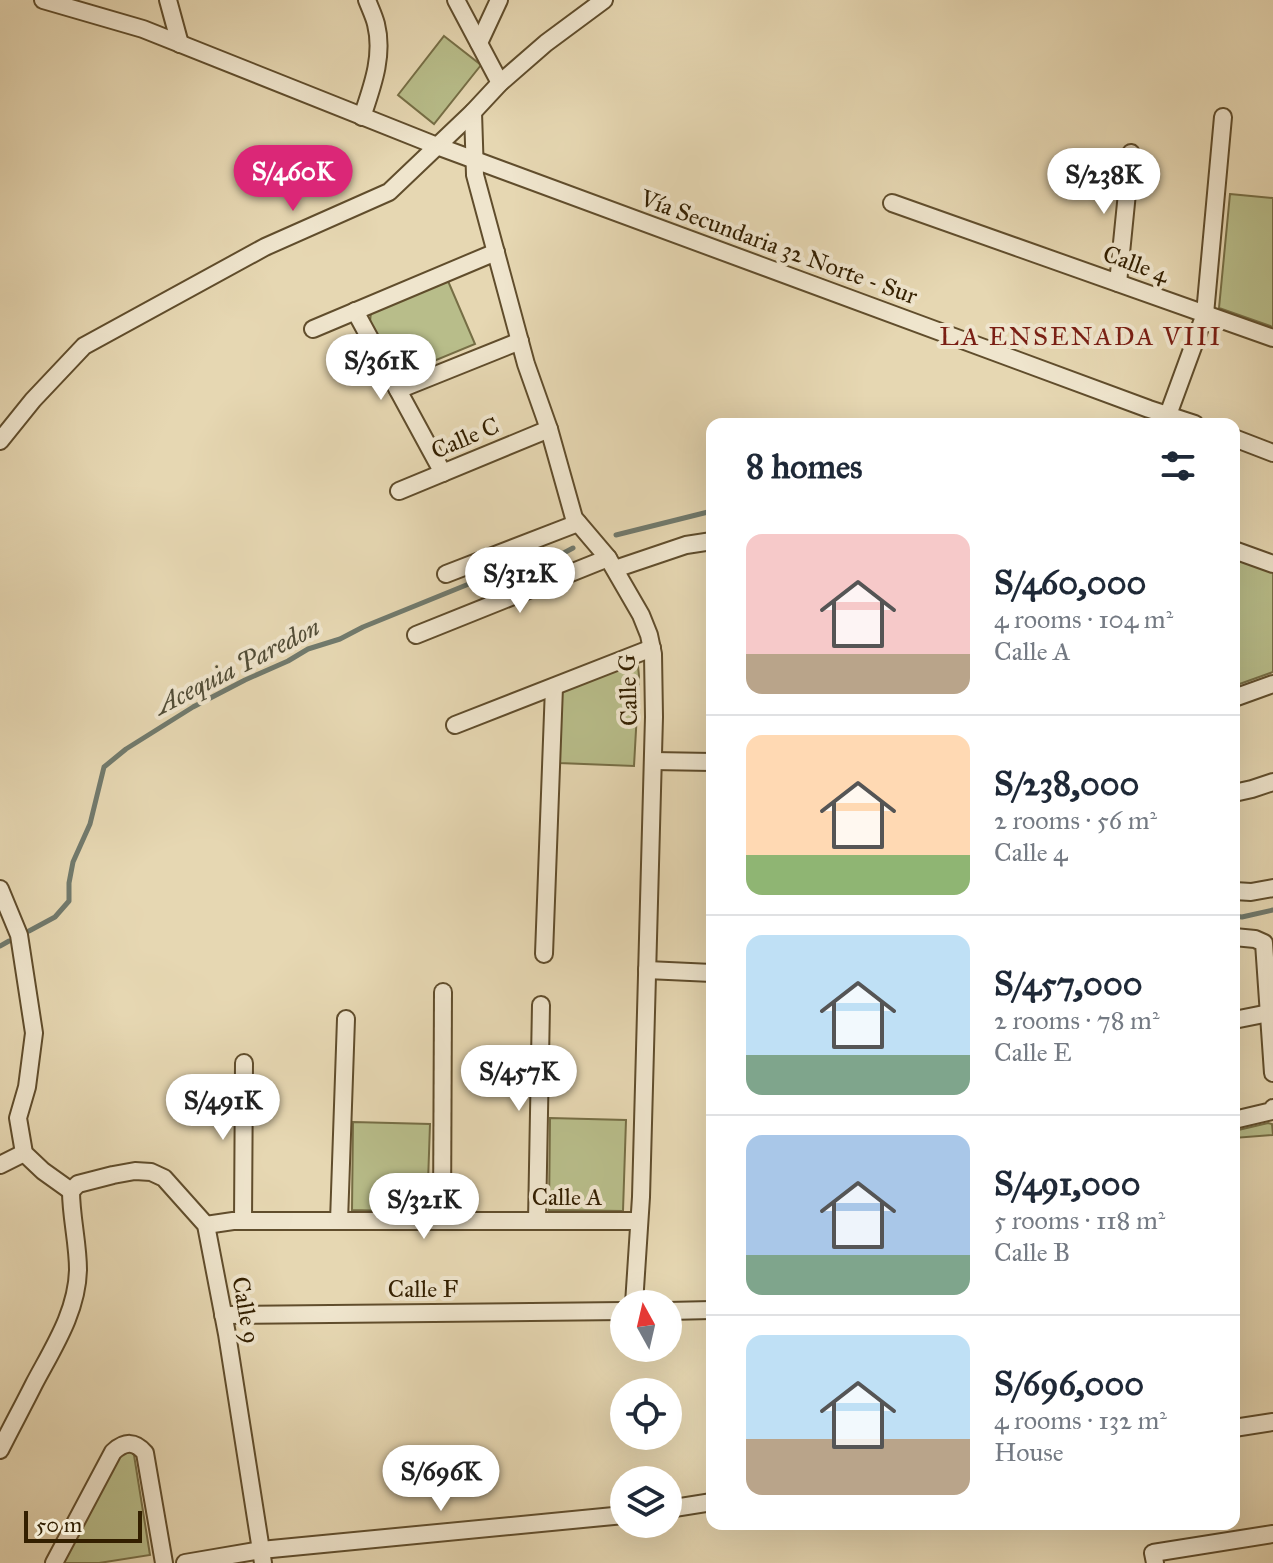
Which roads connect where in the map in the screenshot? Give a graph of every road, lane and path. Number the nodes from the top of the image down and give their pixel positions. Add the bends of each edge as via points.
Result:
1 (43, 0) edge
2 (168, 0) edge
3 (367, 0) edge
4 (456, 0) edge
5 (499, 0) edge
6 (604, 0) edge
7 (479, 43) junction
8 (180, 44) junction
9 (500, 83) junction
10 (473, 112) junction
11 (362, 117) junction
12 (1223, 117) dead end
13 (437, 146) junction
14 (1131, 153) dead end
15 (474, 159) junction
16 (892, 203) dead end
17 (496, 252) junction
18 (1118, 283) junction
19 (355, 311) junction
20 (1205, 314) junction
21 (313, 329) dead end
22 (1273, 338) edge
23 (520, 341) junction
24 (398, 390) junction
25 (1164, 418) edge
26 (1166, 418) edge
27 (549, 429) junction
28 (1240, 440) edge
29 (0, 441) edge
30 (1273, 453) edge
31 (443, 473) junction
32 (399, 491) dead end
33 (578, 523) junction
34 (706, 542) edge
35 (1240, 552) edge
36 (611, 564) junction
37 (1273, 564) edge
38 (446, 574) dead end
39 (416, 635) dead end
40 (652, 648) junction
41 (1273, 684) edge
42 (554, 687) junction
43 (1240, 696) edge
44 (455, 725) dead end
45 (653, 761) junction
46 (706, 762) edge
47 (1273, 782) edge
48 (1240, 792) edge
49 (1273, 888) edge
50 (0, 889) edge
51 (1240, 891) edge
52 (1240, 938) edge
53 (544, 954) dead end
54 (647, 970) junction
55 (706, 973) edge
56 (443, 992) dead end
57 (541, 1005) dead end
58 (1269, 1013) junction
59 (346, 1019) dead end
60 (1240, 1019) edge
61 (244, 1063) dead end
62 (1273, 1073) edge
63 (1273, 1110) edge
64 (1240, 1118) edge
65 (24, 1153) junction
66 (0, 1165) edge
67 (71, 1191) junction
68 (243, 1221) junction
69 (339, 1221) junction
70 (442, 1221) junction
71 (537, 1221) junction
72 (639, 1221) junction
73 (206, 1225) junction
74 (635, 1290) edge
75 (706, 1310) edge
76 (610, 1311) edge
77 (682, 1311) edge
78 (223, 1315) junction
79 (1273, 1422) edge
80 (1240, 1427) edge
81 (0, 1450) edge
82 (706, 1503) edge
83 (682, 1507) edge
84 (610, 1517) edge
85 (1273, 1534) edge
86 (262, 1556) edge
87 (54, 1563) edge
88 (164, 1563) edge
89 (185, 1563) edge
90 (1155, 1563) edge

1 - 8 street, Vía Secundaria 32 Norte - Sur
2 - 8 street
3 - 11 street via 377,25 378,52
4 - 7 street
5 - 7 street
6 - 9 street
7 - 9 street
8 - 11 street, Vía Secundaria 32 Norte - Sur
9 - 10 street
10 - 13 street
10 - 15 street, Calle G
11 - 13 street, Vía Secundaria 32 Norte - Sur
12 - 20 street
13 - 15 street, Vía Secundaria 32 Norte - Sur
13 - 29 street via 389,192 265,247 84,346
14 - 18 street
15 - 17 street, Calle G
15 - 25 street, Vía Secundaria 32 Norte - Sur
16 - 18 street, Calle 4
17 - 19 street
17 - 23 street, Calle G
18 - 20 street, Calle 4
19 - 21 street
19 - 24 street
20 - 22 street, Calle 4
20 - 26 street
23 - 24 street
23 - 27 street, Calle G
24 - 31 street
27 - 31 street, Calle C
27 - 33 street, Calle G
28 - 30 street
31 - 32 street, Calle C
33 - 36 street, Calle G
33 - 38 street
34 - 36 street
35 - 37 street
36 - 39 street
36 - 40 street, Calle G via 641,615
40 - 42 street
40 - 45 street, Calle G
41 - 43 street
42 - 44 street
42 - 53 street
45 - 46 street
45 - 54 street, Calle G
47 - 48 street
49 - 51 street
50 - 65 street via 19,935 34,1033 18,1118
52 - 58 street via 1264,943
54 - 55 street
54 - 72 street, Calle G
56 - 70 street
57 - 71 street
58 - 60 street
58 - 62 street
59 - 69 street
61 - 68 street
63 - 64 street
65 - 66 street
65 - 67 street
67 - 73 street via 78,1184 113,1175 151,1172 164,1178
67 - 81 street via 78,1273 71,1310
68 - 69 street, Calle A
68 - 73 street, Calle A
69 - 70 street, Calle A
70 - 71 street, Calle A
71 - 72 street, Calle A
72 - 74 street, Calle G
73 - 78 street, Calle 9
75 - 77 street
76 - 78 street, Calle F
78 - 86 street, Calle 9
79 - 80 street
82 - 83 street
84 - 86 street
85 - 90 street via 1153,1553
86 - 89 street
87 - 88 street via 113,1452 131,1443 145,1453

